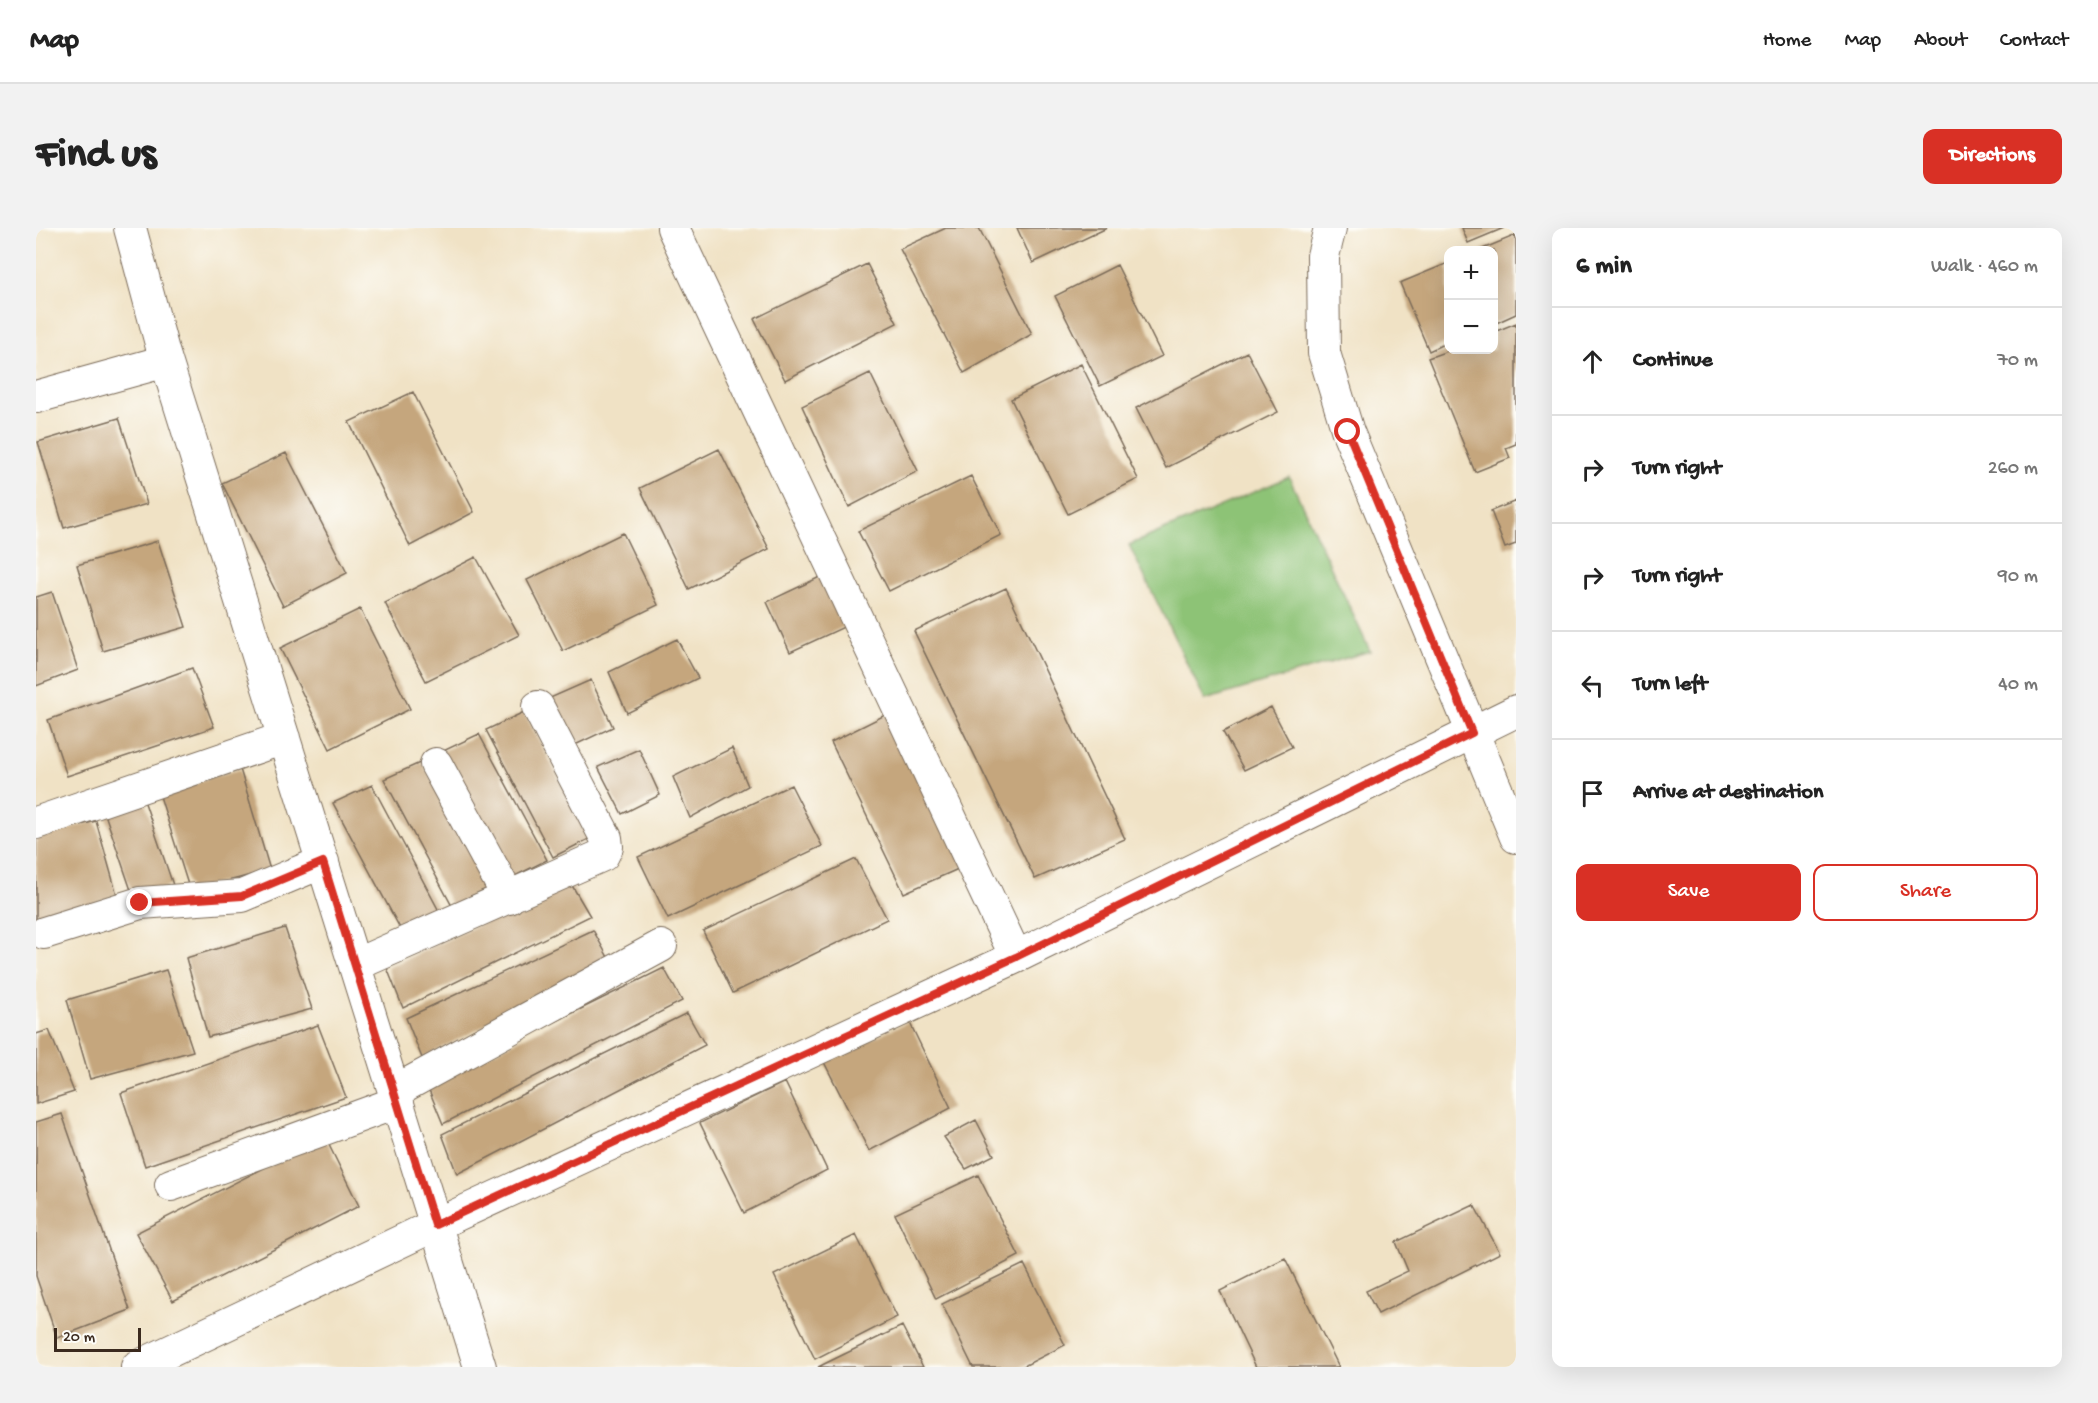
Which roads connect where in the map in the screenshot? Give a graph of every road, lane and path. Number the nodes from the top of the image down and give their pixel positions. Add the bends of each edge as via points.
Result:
1 (130, 228) edge
2 (673, 228) edge
3 (1330, 228) edge
4 (166, 361) junction
5 (36, 397) edge
6 (538, 707) dead end
7 (1516, 711) edge
8 (1472, 733) junction
9 (284, 738) junction
10 (436, 764) dead end
11 (36, 823) edge
12 (1516, 837) edge
13 (323, 862) junction
14 (509, 898) junction
15 (44, 933) dead end
16 (661, 946) dead end
17 (1016, 957) junction
18 (355, 965) junction
19 (396, 1096) junction
20 (171, 1185) dead end
21 (435, 1225) junction
22 (136, 1367) edge
23 (480, 1367) edge

1 - 4 street
2 - 17 street
3 - 8 street via 1323,256 1324,353 1348,432
4 - 5 street
4 - 9 street
6 - 14 street via 608,847 592,861
7 - 8 street
8 - 12 street
8 - 17 street
9 - 11 street
9 - 13 street
10 - 14 street
13 - 15 street via 242,896 140,903
13 - 18 street
14 - 18 street
16 - 19 street
17 - 21 street
18 - 19 street
19 - 20 street
19 - 21 street
21 - 22 street
21 - 23 street

